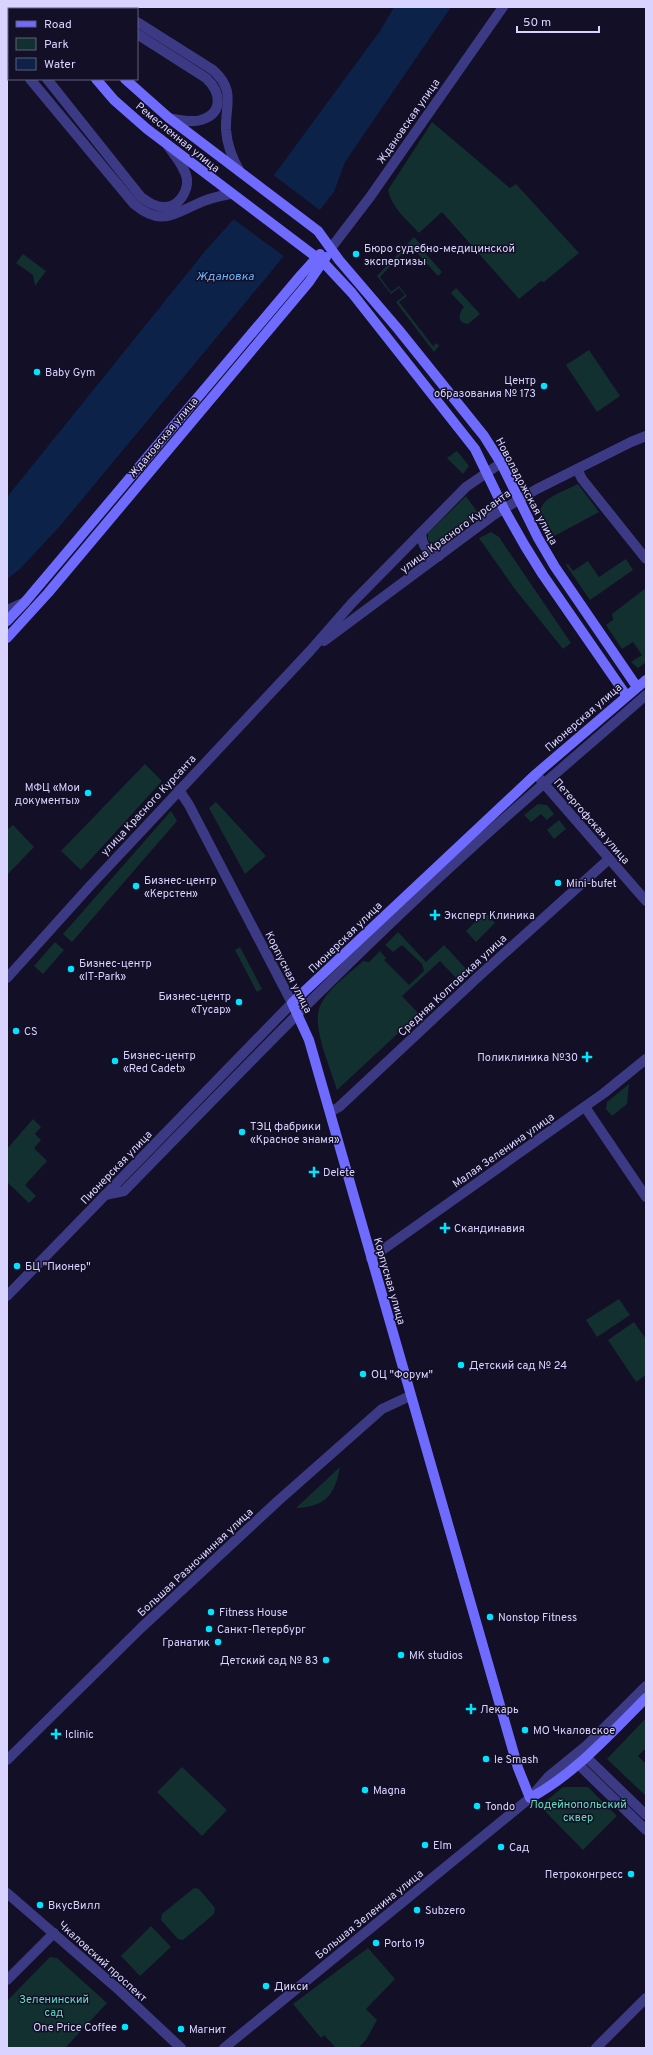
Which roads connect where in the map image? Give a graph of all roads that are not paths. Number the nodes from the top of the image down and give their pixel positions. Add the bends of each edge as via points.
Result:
1 (503, 7) edge
2 (138, 23) edge
3 (138, 35) edge
4 (31, 80) edge
5 (48, 80) edge
6 (126, 80) edge
7 (99, 83) edge
8 (169, 118) junction
9 (167, 145) junction
10 (241, 173) junction
11 (230, 194) junction
12 (331, 248) junction
13 (320, 260) junction
14 (646, 436) edge
15 (501, 463) junction
16 (576, 469) junction
17 (487, 472) junction
18 (519, 499) junction
19 (504, 509) junction
20 (421, 533) junction
21 (439, 556) junction
22 (646, 559) edge
23 (25, 602) junction
24 (7, 610) edge
25 (7, 622) edge
26 (7, 638) edge
27 (310, 651) junction
28 (646, 680) edge
29 (637, 687) junction
30 (626, 696) junction
31 (643, 698) edge
32 (536, 774) junction
33 (543, 783) junction
34 (179, 790) junction
35 (609, 859) junction
36 (646, 901) edge
37 (7, 978) edge
38 (292, 1004) junction
39 (297, 1014) junction
40 (646, 1059) edge
41 (585, 1107) junction
42 (330, 1112) junction
43 (105, 1195) junction
44 (646, 1197) edge
45 (372, 1258) junction
46 (7, 1296) edge
47 (410, 1396) junction
48 (646, 1686) edge
49 (646, 1698) edge
50 (586, 1757) junction
51 (7, 1760) edge
52 (578, 1764) junction
53 (530, 1798) junction
54 (646, 1815) edge
55 (646, 1830) edge
56 (7, 1893) edge
57 (54, 1934) junction
58 (7, 1980) edge
59 (646, 1998) edge
60 (181, 2048) edge
61 (224, 2048) edge
62 (596, 2048) edge

1 - 12 street, Ждановская улица via 370,197
2 - 10 street via 223,79 228,89 228,144
3 - 8 street via 206,78 218,95 217,106 211,114 200,120
4 - 11 street via 134,204 145,213 158,217 171,216 198,203
5 - 9 street via 141,197 151,204 165,208 176,204 185,193 187,179 181,164
6 - 8 main road, Ремесленная улица
7 - 9 main road, Ремесленная улица via 132,117
8 - 10 main road, Ремесленная улица
9 - 11 main road, Ремесленная улица
10 - 12 main road, Ремесленная улица via 318,231
11 - 13 main road, Ремесленная улица
12 - 13 main road, Ждановская улица
12 - 15 main road, Новоладожская улица via 484,436
13 - 17 main road via 352,293 470,443
13 - 23 main road, Ждановская улица
13 - 26 main road, Ждановская улица via 48,594
14 - 16 street, улица Красного Курсанта
15 - 17 street, улица Красного Курсанта
15 - 18 main road, Новоладожская улица
16 - 18 street, улица Красного Курсанта
16 - 22 street
17 - 19 main road
17 - 20 street, улица Красного Курсанта via 466,487
18 - 19 street, улица Красного Курсанта
18 - 29 main road, Новоладожская улица via 554,567
19 - 21 street, улица Красного Курсанта
19 - 30 main road via 543,575
20 - 21 street via 425,548
20 - 27 street, улица Красного Курсанта via 352,603
21 - 27 street, улица Красного Курсанта
23 - 24 street
23 - 25 main road, Ждановская улица
27 - 34 street, улица Красного Курсанта
28 - 29 main road, Пионерская улица
29 - 30 main road, Пионерская улица
29 - 31 street, Новоладожская улица
30 - 32 main road, Пионерская улица
31 - 33 street, Пионерская улица
32 - 33 street, Петергофская улица
32 - 38 main road, Пионерская улица
33 - 35 street, Петергофская улица
33 - 39 street, Пионерская улица
34 - 37 street, улица Красного Курсанта
34 - 38 street, Корпусная улица via 208,840
35 - 36 street, Петергофская улица
35 - 42 street, Средняя Колтовская улица via 478,976 339,1107
38 - 39 main road, Корпусная улица
38 - 43 street, Пионерская улица
39 - 42 main road, Корпусная улица via 309,1040
39 - 43 street, Пионерская улица via 124,1191
40 - 41 street, Малая Зеленина улица
41 - 44 street
41 - 45 street, Малая Зеленина улица
42 - 45 main road, Корпусная улица
43 - 46 street, Пионерская улица
45 - 47 main road, Корпусная улица
47 - 51 street, Большая Разночинная улица via 382,1409 246,1530 142,1627
47 - 53 main road, Корпусная улица via 518,1768
48 - 53 street, Большая Зеленина улица via 587,1745 549,1776
49 - 50 main road, Большая Зеленина улица
50 - 52 main road, Большая Зеленина улица
50 - 54 street
52 - 53 main road, Большая Зеленина улица via 545,1790
52 - 55 street
53 - 61 street, Большая Зеленина улица
56 - 57 street, Чкаловский проспект
57 - 58 street
57 - 60 street, Чкаловский проспект
59 - 62 street

